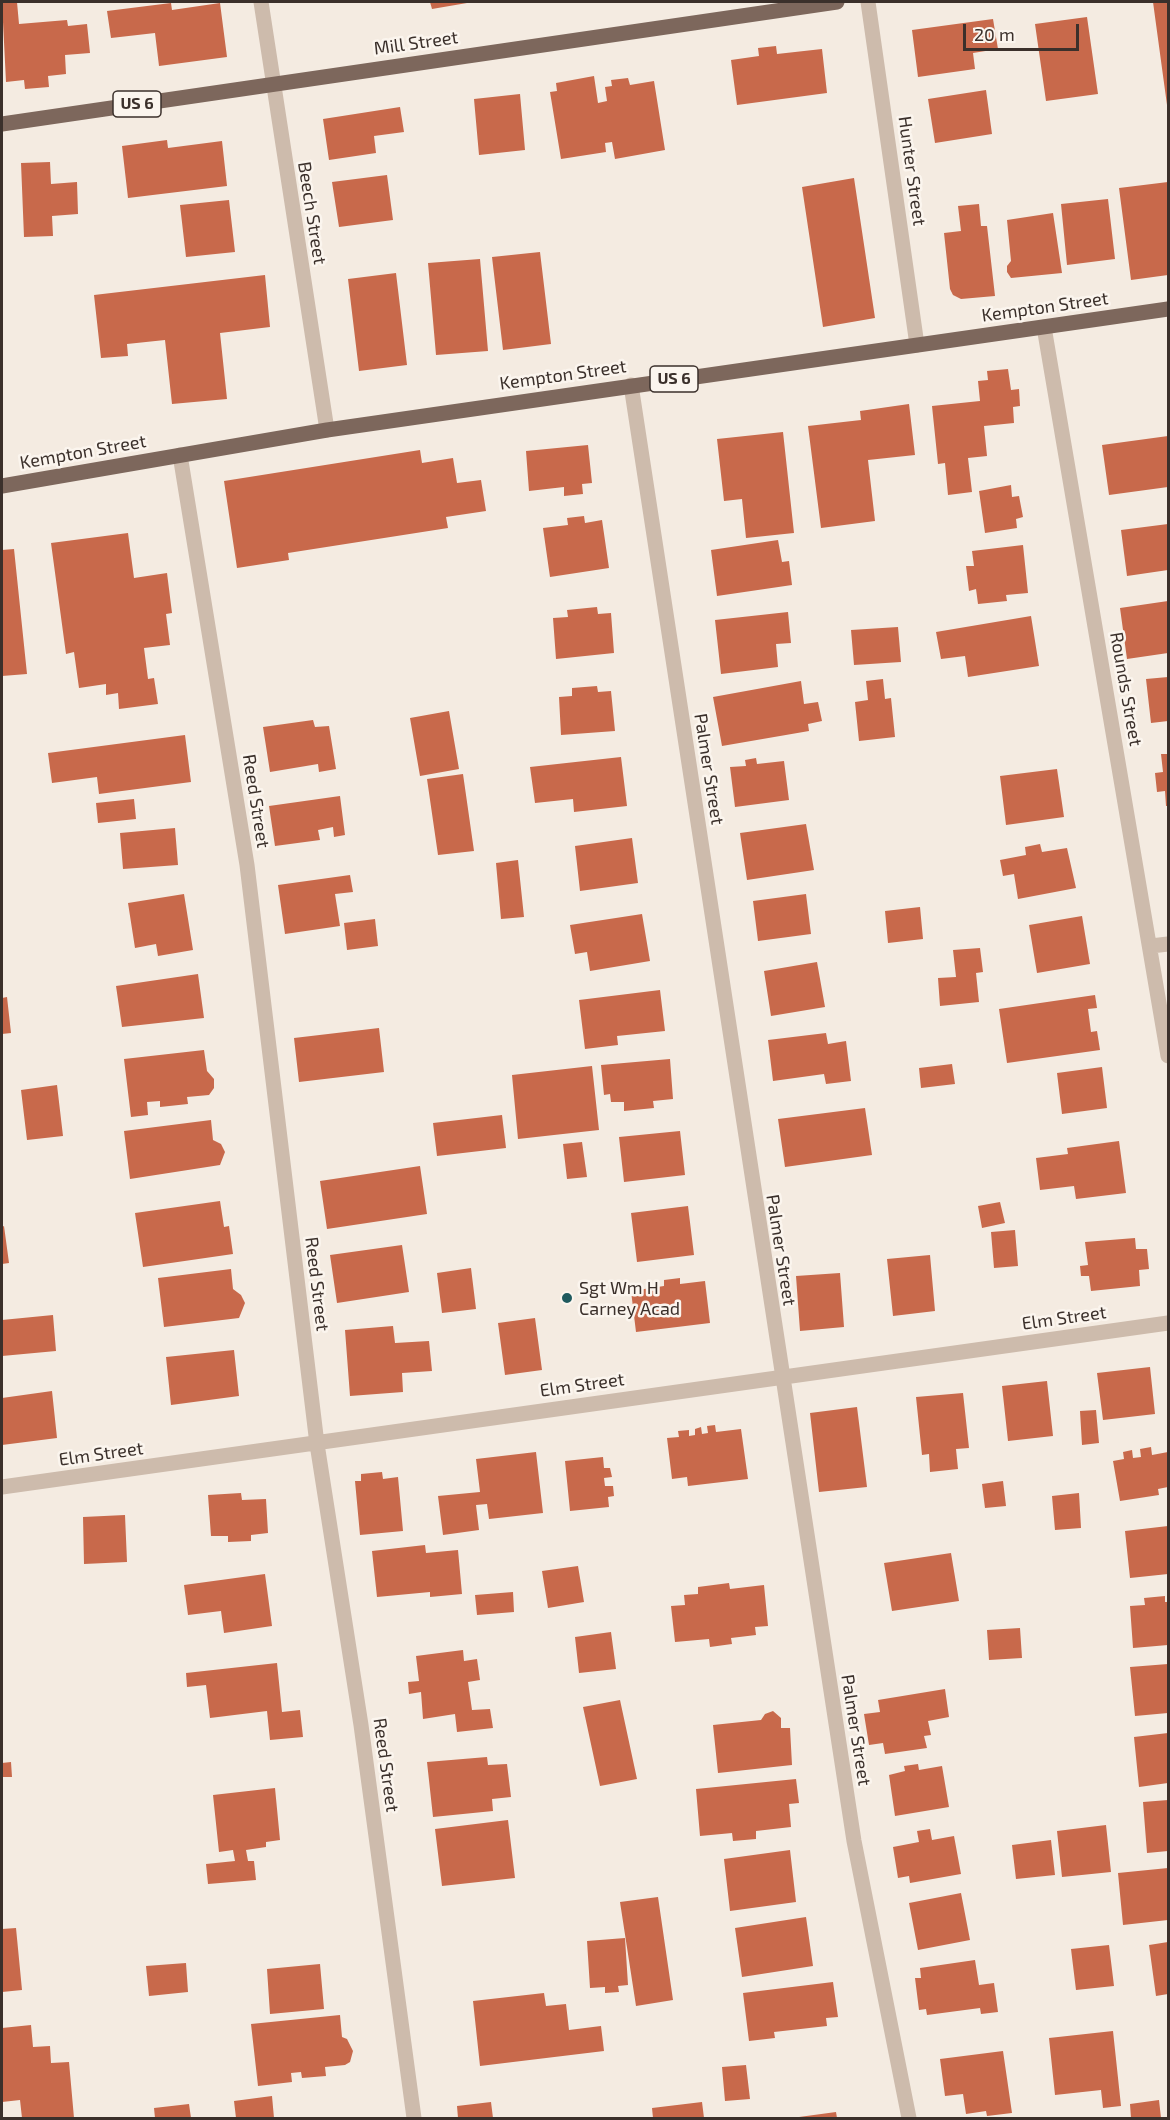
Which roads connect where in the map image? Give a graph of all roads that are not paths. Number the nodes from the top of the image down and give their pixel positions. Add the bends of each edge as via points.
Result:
1 (261, 2) edge
2 (837, 2) edge
3 (868, 2) edge
4 (272, 85) junction
5 (2, 124) edge
6 (1168, 309) edge
7 (1044, 327) junction
8 (917, 345) junction
9 (631, 385) junction
10 (327, 429) junction
11 (180, 455) junction
12 (2, 486) edge
13 (1168, 944) edge
14 (1151, 946) junction
15 (1168, 1056) edge
16 (1168, 1323) edge
17 (781, 1376) junction
18 (317, 1444) junction
19 (2, 1487) edge
20 (414, 2118) edge
21 (909, 2118) edge

1 - 4 street, Beech Street
2 - 4 main road, Mill Street / US 6
3 - 8 street, Hunter Street
4 - 5 main road, Mill Street / US 6
4 - 10 street, Beech Street
6 - 7 main road, Kempton Street / US 6
7 - 8 main road, Kempton Street / US 6
7 - 14 street, Rounds Street
8 - 9 main road, Kempton Street / US 6
9 - 10 main road, Kempton Street / US 6
9 - 17 street, Palmer Street
10 - 11 main road, Kempton Street / US 6
11 - 12 main road, Kempton Street / US 6
11 - 18 street, Reed Street via 247,866
13 - 14 street
14 - 15 street, Rounds Street
16 - 17 street, Elm Street
17 - 18 street, Elm Street
17 - 21 street, Palmer Street via 854,1841
18 - 19 street, Elm Street
18 - 20 street, Reed Street via 361,1725

